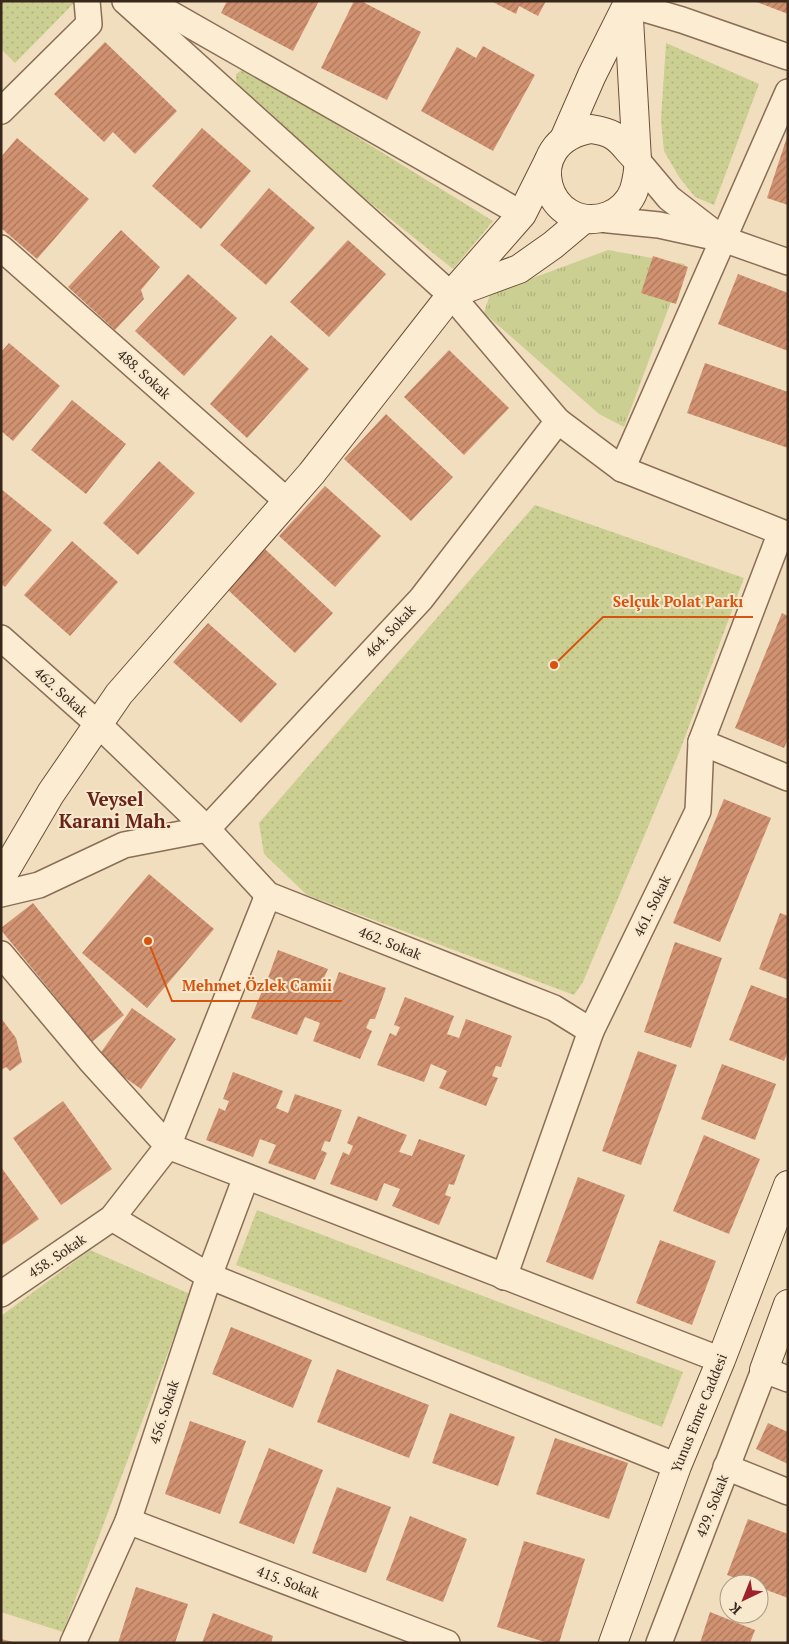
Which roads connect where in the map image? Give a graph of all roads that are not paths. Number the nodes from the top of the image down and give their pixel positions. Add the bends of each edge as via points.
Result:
1 (87, 1) edge
2 (124, 1) edge
3 (148, 1) edge
4 (628, 2) edge
5 (686, 10) edge
6 (788, 57) edge
7 (788, 92) edge
8 (1, 111) edge
9 (564, 138) junction
10 (637, 160) junction
11 (548, 162) junction
12 (522, 214) junction
13 (592, 219) junction
14 (723, 239) junction
15 (1, 248) edge
16 (788, 262) edge
17 (451, 294) junction
18 (558, 421) junction
19 (622, 469) junction
20 (287, 501) junction
21 (1, 638) edge
22 (98, 724) junction
23 (701, 742) junction
24 (788, 778) edge
25 (207, 829) junction
26 (1, 878) edge
27 (1, 894) edge
28 (268, 895) junction
29 (1, 954) edge
30 (591, 1032) junction
31 (168, 1146) junction
32 (246, 1176) junction
33 (788, 1185) edge
34 (112, 1218) junction
35 (209, 1276) junction
36 (504, 1277) junction
37 (1, 1294) edge
38 (788, 1304) edge
39 (721, 1360) junction
40 (776, 1374) edge
41 (677, 1466) junction
42 (726, 1467) junction
43 (788, 1492) edge
44 (128, 1521) junction
45 (73, 1643) edge
46 (447, 1643) edge
47 (613, 1643) edge
48 (659, 1643) edge

1 - 8 street via 89,24
2 - 17 street
3 - 12 street
4 - 5 street
4 - 9 street
4 - 10 street
5 - 6 street
7 - 14 street
9 - 10 street via 591,129 606,131 619,138
9 - 11 street
10 - 13 street via 634,191 626,205 614,214
10 - 14 street via 670,198
11 - 12 street
11 - 13 street via 550,191 558,204 570,214
12 - 17 street
13 - 14 street via 659,225
13 - 17 street via 519,269
14 - 16 street
14 - 19 street
15 - 20 street, 488. Sokak
17 - 18 street
17 - 20 street
18 - 19 street
18 - 25 street, 464. Sokak via 421,599
19 - 23 street, 461. Sokak via 780,532
20 - 22 street via 119,694
21 - 22 street, 462. Sokak
22 - 25 street, 462. Sokak
22 - 26 street via 51,793
23 - 24 street
23 - 30 street, 461. Sokak via 698,811
25 - 27 street via 124,845 39,885
25 - 28 street, 462. Sokak
28 - 30 street, 462. Sokak via 554,1008
28 - 31 street, 458. Sokak
29 - 31 street
30 - 36 street, 461. Sokak
31 - 32 street
31 - 34 street, 458. Sokak
32 - 35 street, 456. Sokak
32 - 36 street
33 - 39 street, Yunus Emre Caddesi
34 - 35 street
34 - 37 street, 458. Sokak
35 - 41 street
35 - 44 street, 456. Sokak
36 - 39 street
38 - 40 street, 429. Sokak
39 - 41 street, Yunus Emre Caddesi
40 - 42 street, 429. Sokak
41 - 47 street, Yunus Emre Caddesi
42 - 43 street
42 - 48 street, 429. Sokak
44 - 45 street, 456. Sokak
44 - 46 street, 415. Sokak

